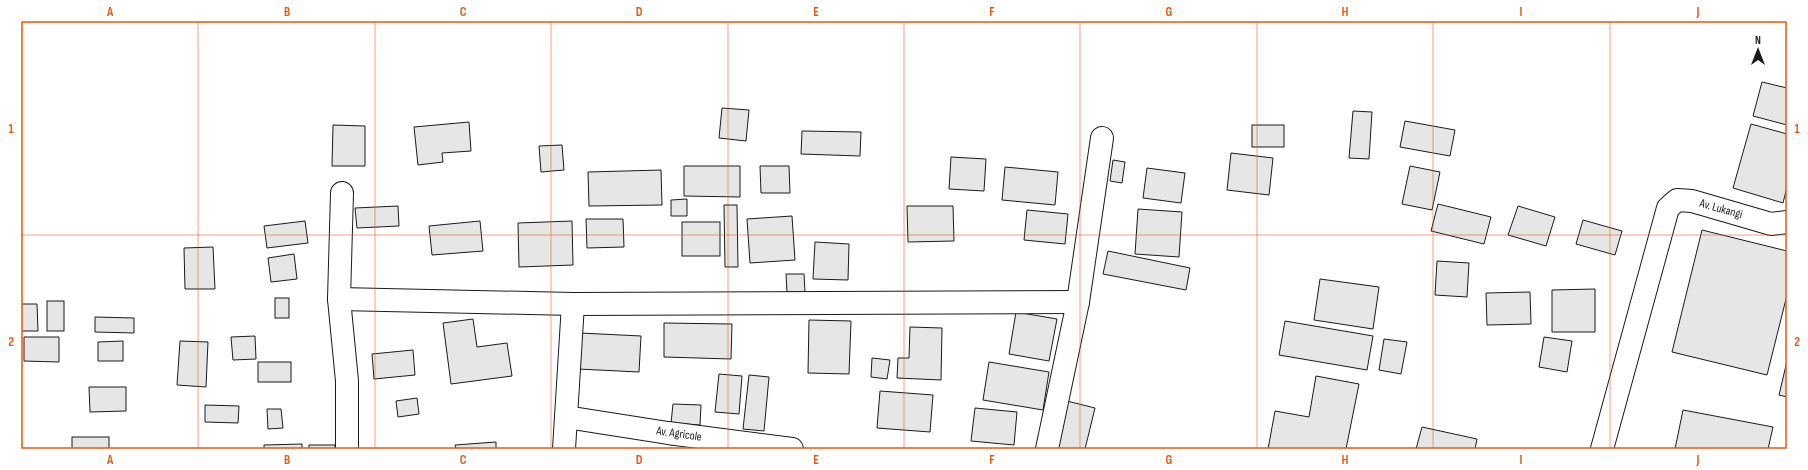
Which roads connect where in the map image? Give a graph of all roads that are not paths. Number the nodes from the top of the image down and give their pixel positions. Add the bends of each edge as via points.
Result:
1 (1102, 138) dead end
2 (342, 194) dead end
3 (1787, 222) edge
4 (339, 299) junction
5 (1078, 302) junction
6 (573, 304) junction
7 (566, 418) junction
8 (668, 441) edge
9 (347, 449) edge
10 (564, 449) edge
11 (792, 449) edge
12 (1047, 449) edge
13 (1602, 449) edge

1 - 5 street
2 - 4 street
3 - 13 street, Av. Lukangi via 1771,224 1692,201 1678,200 1668,208
4 - 6 street
4 - 9 street via 347,381
5 - 6 street
5 - 12 street
6 - 7 street
7 - 8 street, Av. Agricole
7 - 10 street
8 - 11 street, Av. Agricole

